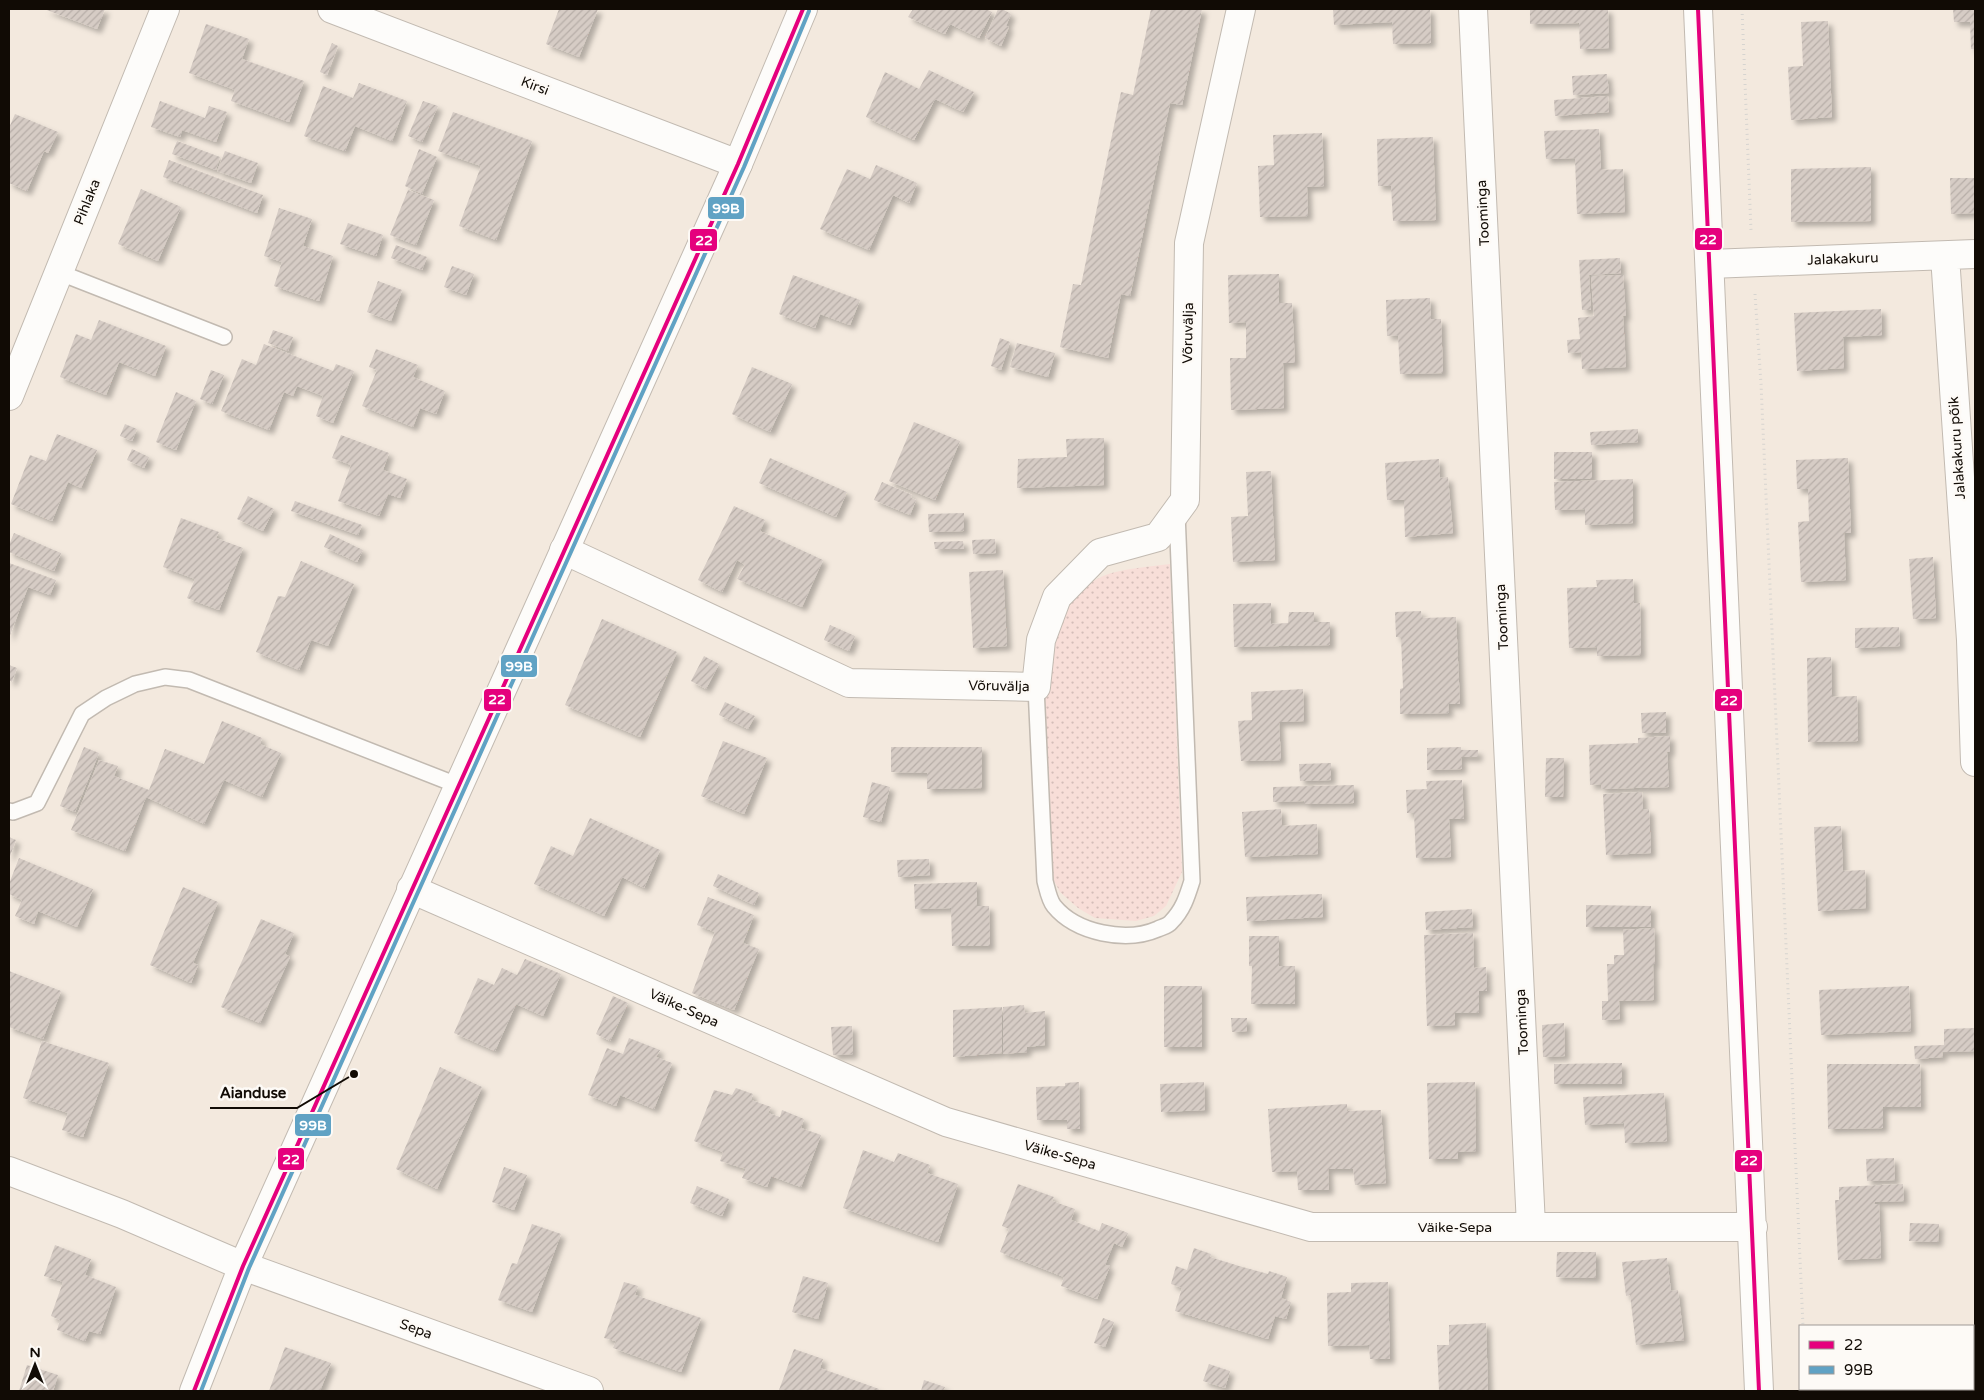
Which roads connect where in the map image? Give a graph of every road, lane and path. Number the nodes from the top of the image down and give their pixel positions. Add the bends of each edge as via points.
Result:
1 (165, 9) edge
2 (332, 9) edge
3 (803, 9) edge
4 (1241, 9) edge
5 (1473, 9) edge
6 (1698, 9) edge
7 (1742, 9) edge
8 (738, 164) junction
9 (1975, 254) edge
10 (1945, 256) junction
11 (1753, 262) junction
12 (1710, 264) junction
13 (58, 272) junction
14 (224, 337) dead end
15 (9, 396) edge
16 (1177, 511) junction
17 (564, 550) junction
18 (1973, 640) edge
19 (1036, 688) junction
20 (1975, 762) edge
21 (457, 785) junction
22 (9, 811) edge
23 (411, 888) junction
24 (9, 1171) edge
25 (1531, 1226) junction
26 (1753, 1227) junction
27 (243, 1266) junction
28 (1803, 1325) edge
29 (194, 1391) edge
30 (590, 1391) edge
31 (1760, 1391) edge

1 - 13 street, Pihlaka
2 - 8 street, Kirsi
3 - 8 street
4 - 16 street, Võruvälja via 1190,243 1185,500
5 - 25 street, Toominga
6 - 12 street
7 - 11 path
8 - 17 street
9 - 10 street, Jalakakuru
10 - 11 street, Jalakakuru
10 - 18 street, Jalakakuru põik
11 - 12 street, Jalakakuru
11 - 28 path
12 - 26 street
13 - 14 lane
13 - 15 street, Pihlaka
16 - 19 street, Võruvälja via 1158,537 1100,553 1057,597 1041,640
16 - 19 lane via 1192,881 1185,903 1170,924 1147,934 1120,935 1094,931 1071,921 1053,905 1045,881
17 - 19 street, Võruvälja via 849,683
17 - 21 street
18 - 20 street, Jalakakuru põik
21 - 22 lane via 189,680 165,677 135,684 82,714 37,803
21 - 23 street
23 - 25 street, Väike-Sepa via 946,1122 1311,1227
23 - 27 street
24 - 27 street, Sepa via 122,1214
25 - 26 street, Väike-Sepa
26 - 31 street
27 - 29 street
27 - 30 street, Sepa

